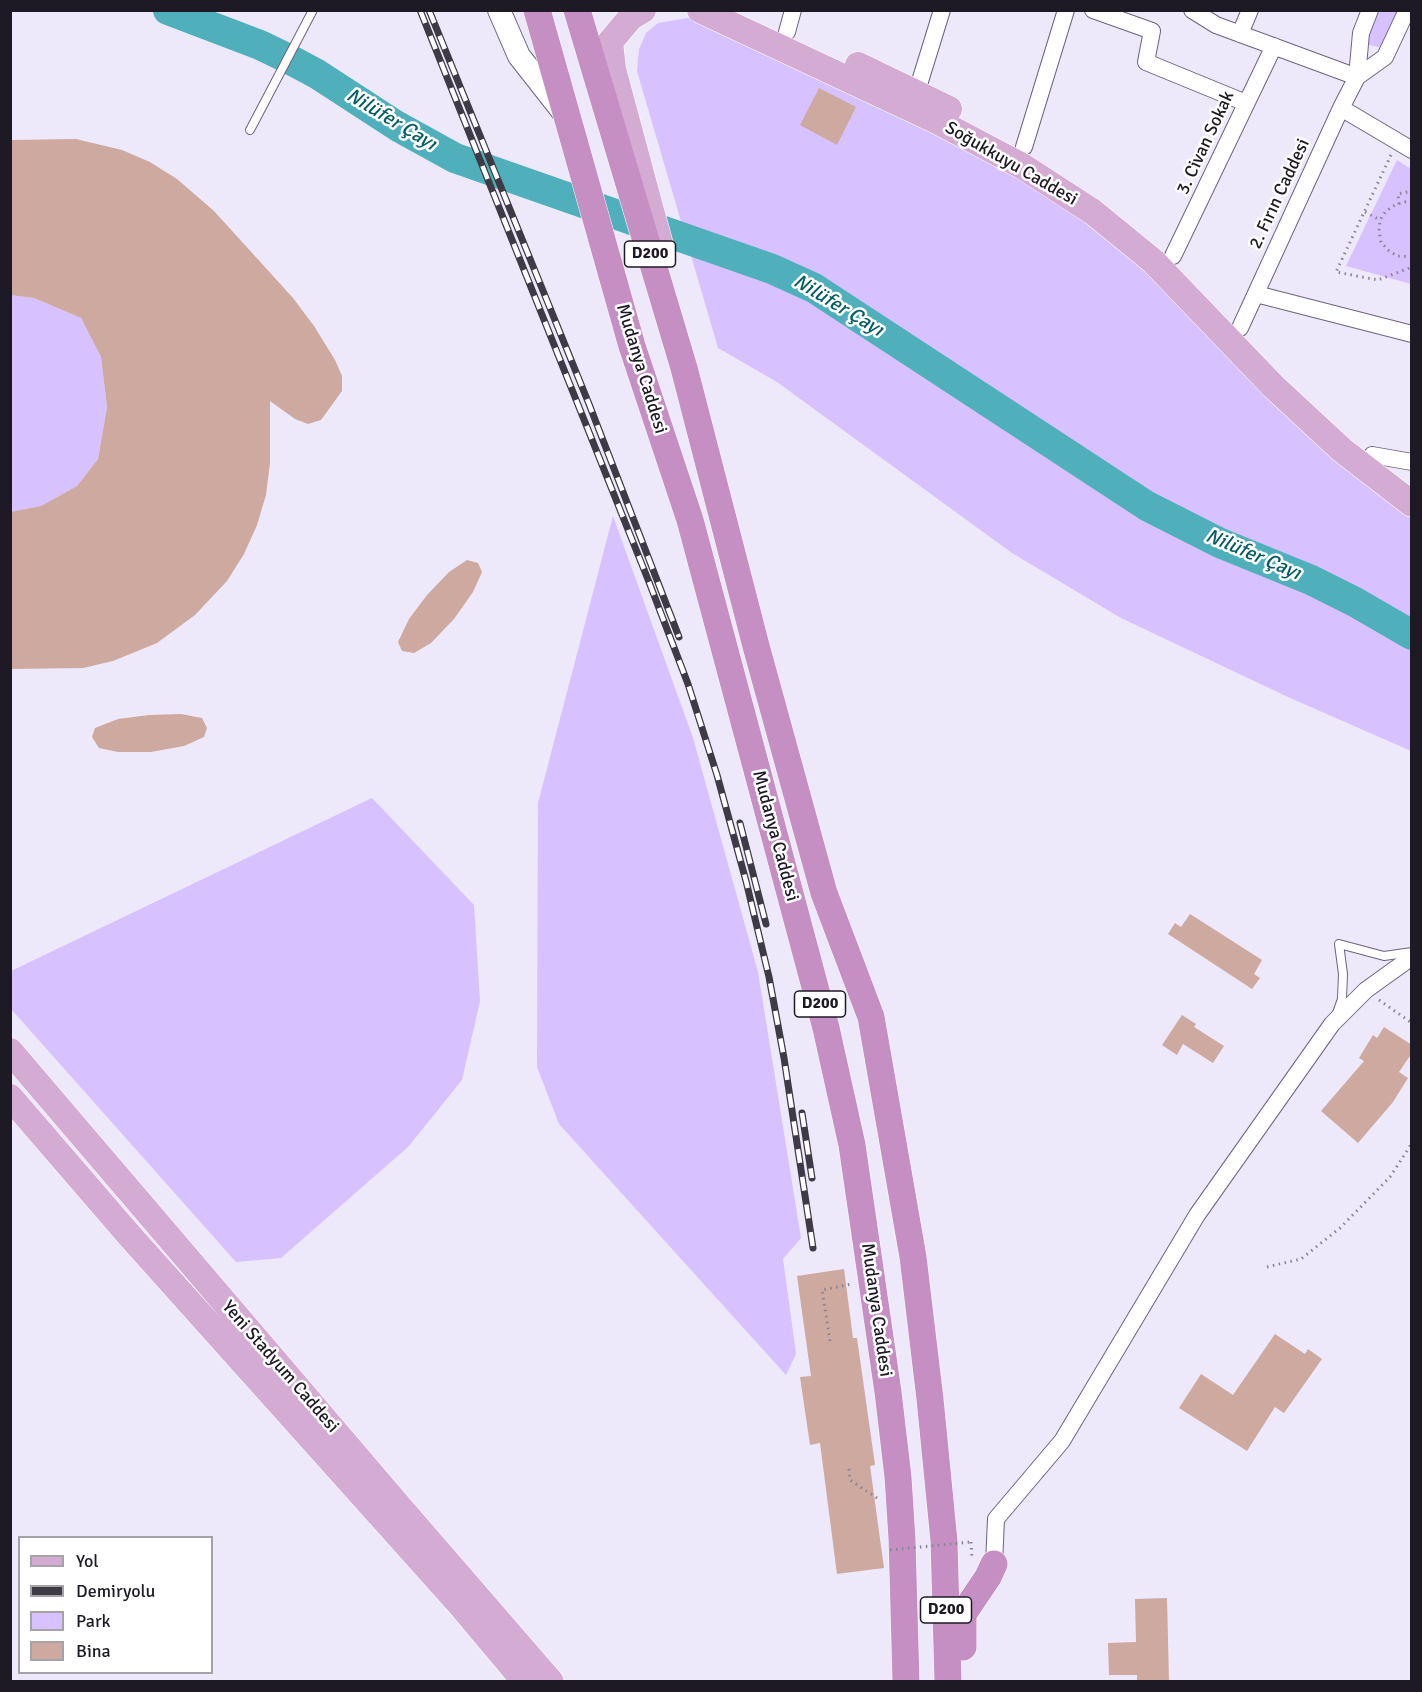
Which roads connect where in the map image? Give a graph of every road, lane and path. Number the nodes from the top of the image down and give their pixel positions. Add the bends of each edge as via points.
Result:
1 (500, 10) edge
2 (537, 10) edge
3 (577, 10) edge
4 (590, 10) edge
5 (643, 10) edge
6 (700, 10) edge
7 (741, 10) edge
8 (942, 10) edge
9 (1066, 10) edge
10 (1093, 10) edge
11 (1191, 10) edge
12 (1251, 10) edge
13 (1370, 10) edge
14 (1407, 10) edge
15 (313, 11) edge
16 (1218, 18) edge
17 (790, 21) edge
18 (1240, 34) junction
19 (1274, 46) junction
20 (1358, 77) junction
21 (917, 92) junction
22 (1246, 103) junction
23 (1341, 108) junction
24 (570, 127) junction
25 (250, 129) dead end
26 (621, 138) junction
27 (1405, 146) edge
28 (1024, 147) junction
29 (1412, 191) edge
30 (1412, 203) edge
31 (1399, 204) junction
32 (1365, 212) junction
33 (1380, 220) junction
34 (1173, 256) junction
35 (1412, 257) edge
36 (1412, 267) edge
37 (1256, 294) junction
38 (1240, 328) junction
39 (1412, 334) edge
40 (689, 367) junction
41 (1372, 455) junction
42 (1412, 462) edge
43 (1412, 486) edge
44 (1412, 504) edge
45 (1412, 952) edge
46 (1412, 957) edge
47 (1366, 990) junction
48 (1412, 1023) edge
49 (1332, 1024) junction
50 (10, 1052) edge
51 (10, 1097) edge
52 (1412, 1143) edge
53 (1267, 1267) dead end
54 (872, 1280) junction
55 (830, 1341) dead end
56 (849, 1469) dead end
57 (886, 1503) dead end
58 (971, 1542) dead end
59 (890, 1550) dead end
60 (994, 1564) joint
61 (525, 1682) edge
62 (551, 1682) edge
63 (906, 1682) edge
64 (948, 1682) edge
65 (964, 1682) edge

1 - 24 main road via 519,56
2 - 24 highway, Mudanya Caddesi / D200
3 - 26 highway, D200
4 - 26 highway
5 - 40 main road via 631,17 610,42 613,69
6 - 44 main road, Soğukkuyu Caddesi via 937,121 1022,166 1093,212 1154,261 1290,402 1342,450
7 - 17 main road, Soğukkuyu Caddesi
8 - 21 street
9 - 28 street
10 - 22 street via 1152,31 1146,62
11 - 16 street
12 - 18 street
13 - 20 street, 2. Fırın Caddesi via 1361,33
14 - 20 street, 2. Fırın Caddesi via 1385,57
15 - 25 lane
16 - 18 street
17 - 21 main road, Soğukkuyu Caddesi
18 - 19 street
19 - 20 street
19 - 22 street, 3. Civan Sokak
20 - 23 street, 2. Fırın Caddesi
21 - 28 main road, Soğukkuyu Caddesi
22 - 34 street, 3. Civan Sokak
23 - 27 street
23 - 37 street, 2. Fırın Caddesi
24 - 54 highway, Mudanya Caddesi / D200 via 632,346 690,520 825,1022 852,1145
26 - 40 highway, Mudanya Caddesi / D200
27 - 32 path
28 - 34 main road, Soğukkuyu Caddesi via 1101,197
29 - 31 path via 1398,194
30 - 31 path
31 - 33 path via 1386,211
32 - 33 path
32 - 36 path via 1336,272 1378,280
33 - 35 path via 1381,242 1397,256
34 - 38 main road, Soğukkuyu Caddesi
37 - 38 street, 2. Fırın Caddesi
37 - 39 street
38 - 41 main road, Soğukkuyu Caddesi via 1285,376
40 - 64 highway, Mudanya Caddesi / D200 via 756,646 824,893 871,1017 913,1257 929,1387 944,1541
41 - 42 street
41 - 43 main road, Soğukkuyu Caddesi
45 - 49 lane via 1384,956 1340,944 1342,999
46 - 47 street
47 - 48 path
47 - 49 street
49 - 60 street via 1197,1215 1062,1442 996,1519
50 - 62 main road, Yeni Stadyum Caddesi
51 - 61 main road, Yeni Stadyum Caddesi
52 - 53 path via 1390,1177 1340,1228 1301,1259
54 - 55 path via 822,1290
54 - 63 highway, Mudanya Caddesi / D200 via 898,1477
56 - 57 path via 850,1480
58 - 59 path, bridge
60 - 65 highway via 963,1614

